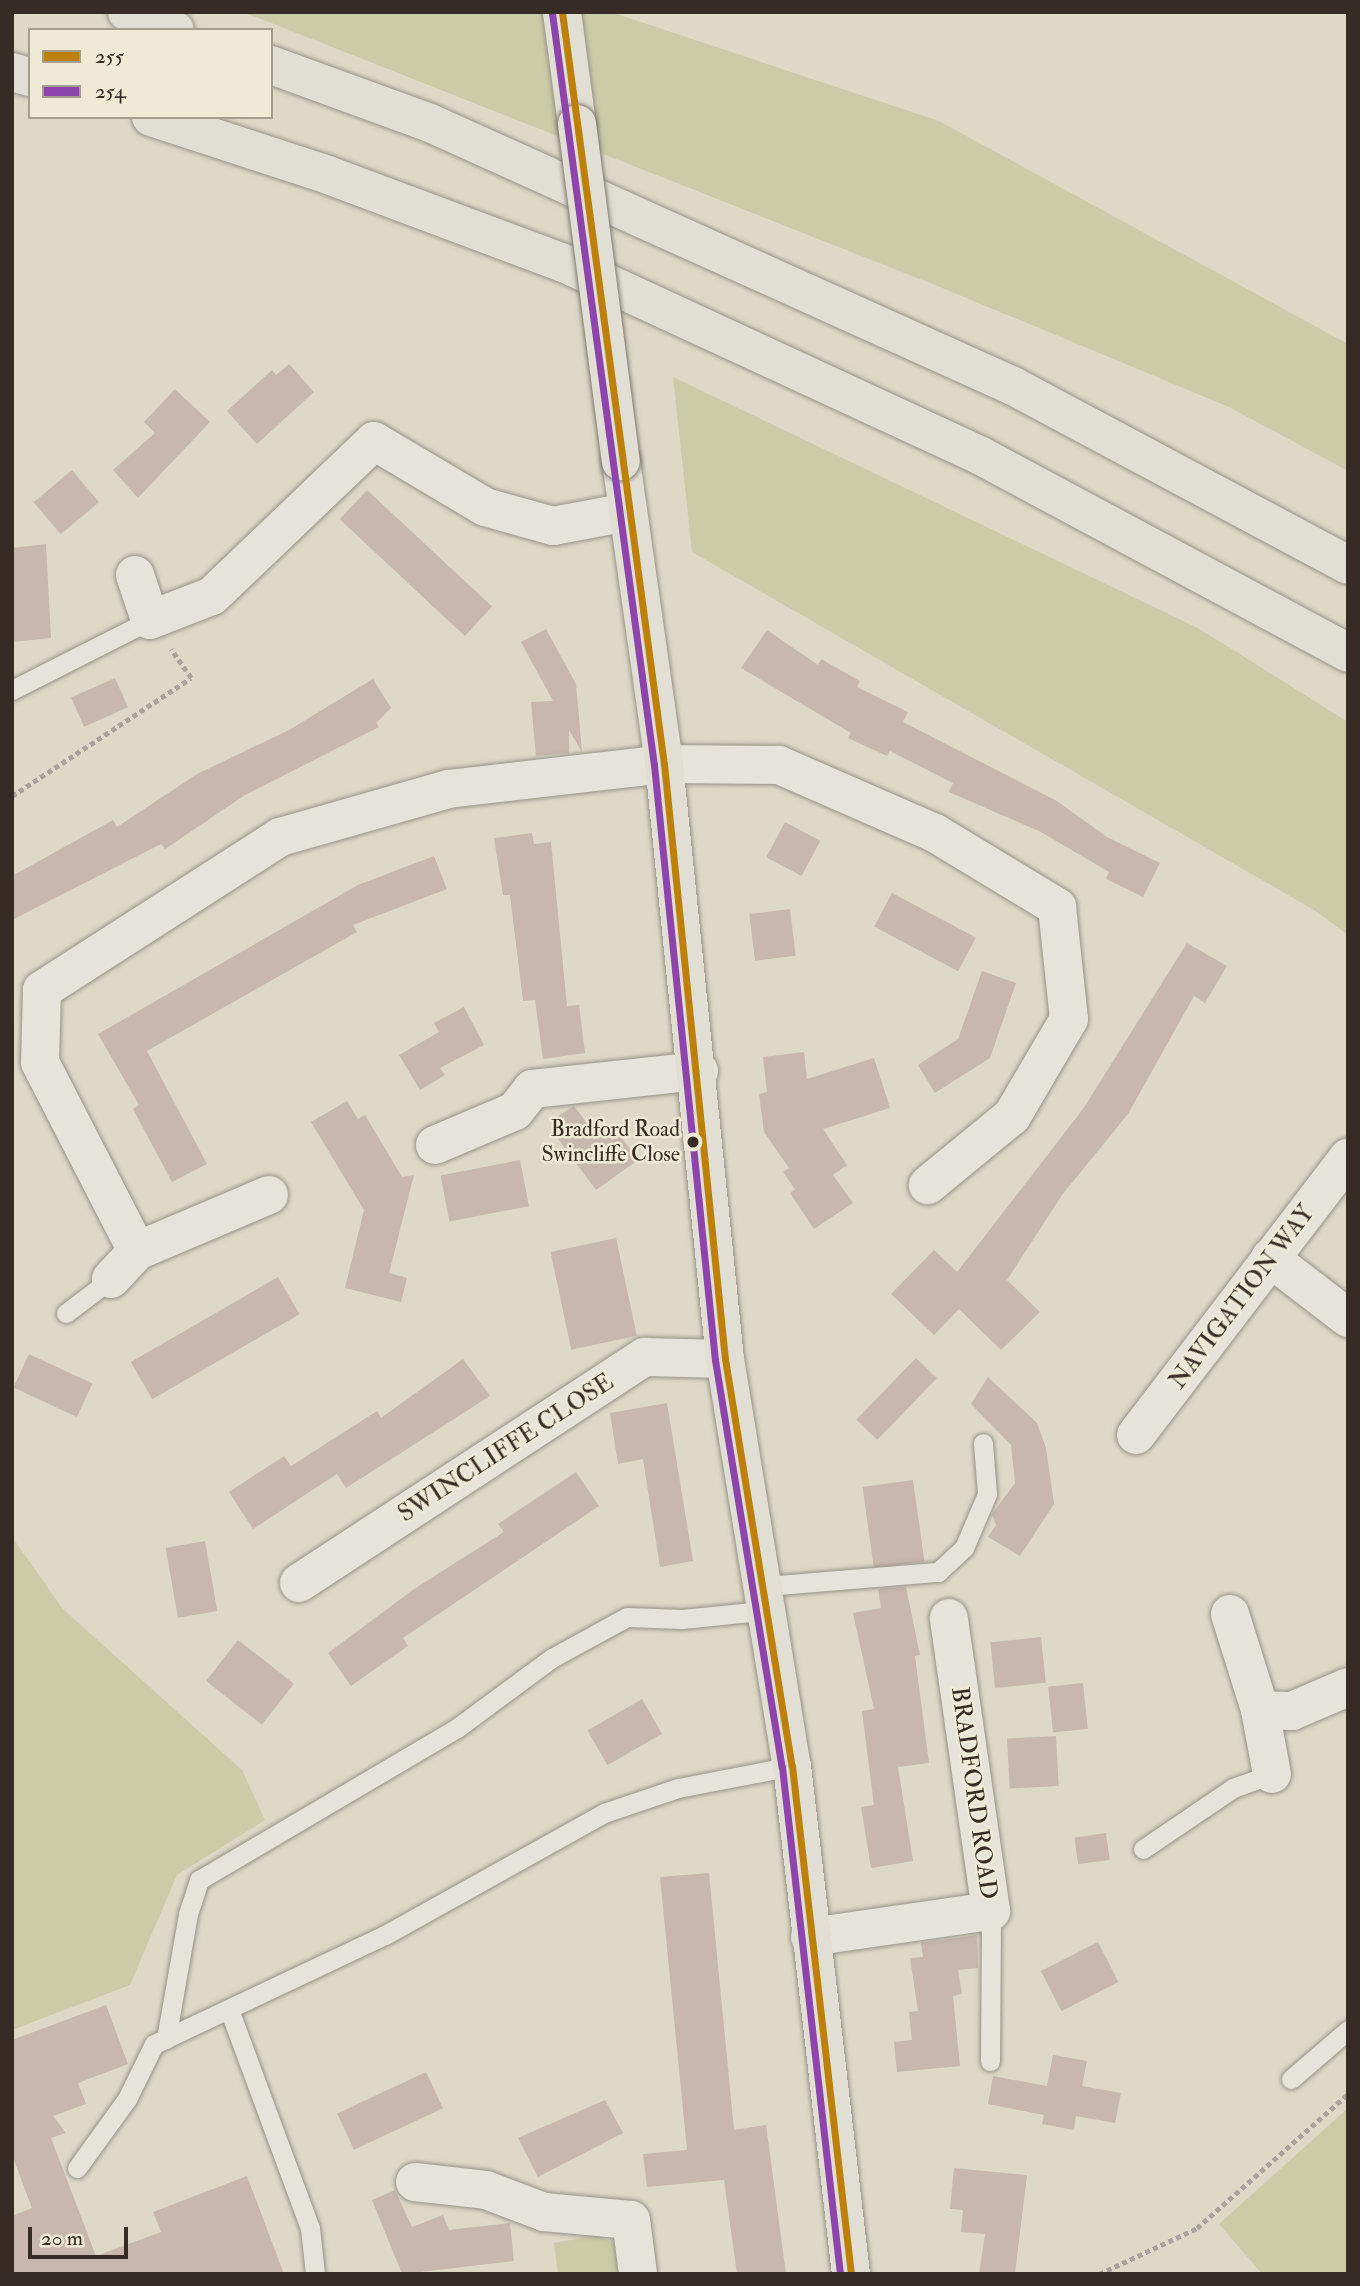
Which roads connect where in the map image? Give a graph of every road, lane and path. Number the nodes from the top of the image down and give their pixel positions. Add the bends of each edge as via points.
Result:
1 (127, 12) edge
2 (562, 12) edge
3 (170, 28) edge
4 (273, 66) edge
5 (157, 119) edge
6 (628, 512) junction
7 (1348, 565) edge
8 (135, 575) dead end
9 (150, 620) junction
10 (1348, 653) edge
11 (12, 690) edge
12 (664, 764) junction
13 (12, 796) edge
14 (699, 1071) junction
15 (435, 1145) dead end
16 (1348, 1158) edge
17 (928, 1185) dead end
18 (268, 1195) dead end
19 (137, 1251) junction
20 (1270, 1258) junction
21 (111, 1279) joint
22 (65, 1313) dead end
23 (1348, 1318) edge
24 (724, 1359) junction
25 (1136, 1435) dead end
26 (984, 1443) dead end
27 (299, 1583) dead end
28 (768, 1598) junction
29 (1230, 1614) dead end
30 (949, 1618) dead end
31 (1348, 1687) edge
32 (1260, 1710) junction
33 (792, 1766) junction
34 (1272, 1774) joint
35 (1143, 1849) dead end
36 (991, 1911) junction
37 (810, 1937) junction
38 (230, 2012) junction
39 (1348, 2030) edge
40 (166, 2039) junction
41 (990, 2061) dead end
42 (1291, 2079) dead end
43 (1348, 2094) edge
44 (77, 2168) dead end
45 (415, 2182) dead end
46 (315, 2274) edge
47 (638, 2274) edge
48 (851, 2274) edge
49 (1099, 2274) edge

1 - 3 main road
2 - 6 main road, bridge
4 - 7 main road via 430,123 1013,386
5 - 10 main road via 328,175 566,264 981,456
6 - 9 street via 553,526 485,507 374,441 212,596
6 - 12 main road
8 - 9 street
9 - 11 lane
9 - 13 path via 191,678
12 - 14 main road
12 - 17 street via 779,765 935,833 1057,907 1069,1019 1012,1116
12 - 19 street via 448,789 280,837 42,990 40,1062
14 - 15 street via 532,1089 514,1111
14 - 24 main road
16 - 20 street, NAVIGATION WAY
18 - 19 street
19 - 21 street
20 - 23 street
20 - 25 street, NAVIGATION WAY
21 - 22 lane
24 - 27 street, SWINCLIFFE CLOSE via 645,1357
24 - 28 main road
26 - 28 lane via 987,1494 964,1548 938,1572
28 - 33 main road
28 - 40 lane via 701,1619 627,1617 552,1658 457,1728 199,1880 188,1914
29 - 32 street
30 - 36 street, BRADFORD ROAD
31 - 32 street via 1292,1711
32 - 34 street
33 - 37 main road
33 - 38 lane via 678,1788 604,1813 385,1936
34 - 35 lane via 1233,1788
36 - 37 street, BRADFORD ROAD
36 - 41 lane
37 - 48 main road
38 - 40 lane
38 - 46 lane via 310,2228
39 - 42 lane
40 - 44 lane via 154,2044 127,2099
43 - 49 path via 1197,2228
45 - 47 street via 486,2190 544,2212 631,2220

